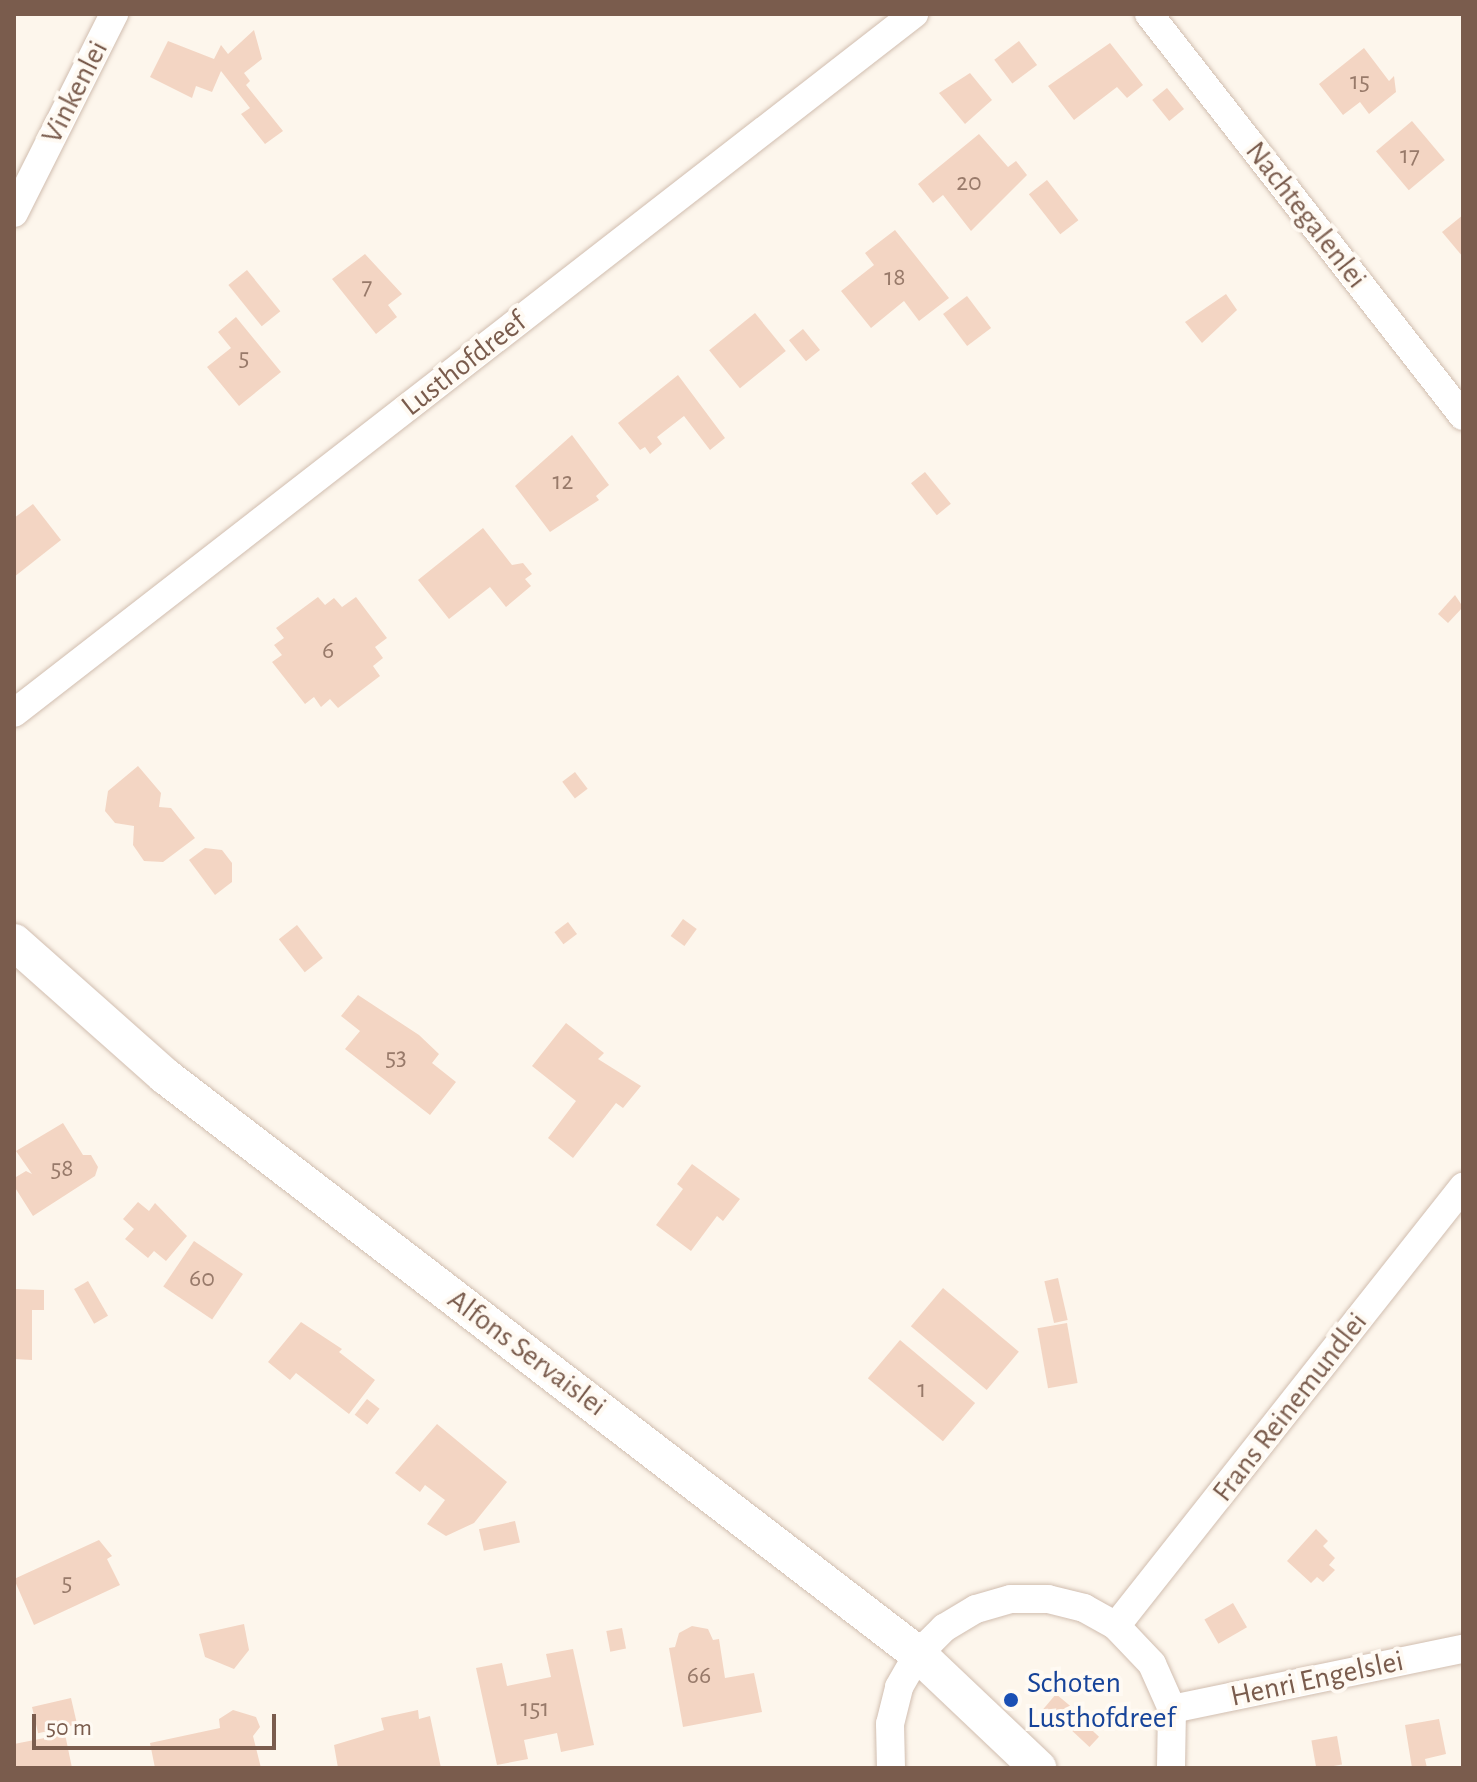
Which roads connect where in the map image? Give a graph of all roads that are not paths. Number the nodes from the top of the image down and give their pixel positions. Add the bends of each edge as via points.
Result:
1 (114, 14) edge
2 (914, 14) edge
3 (1149, 14) edge
4 (14, 213) edge
5 (1463, 416) edge
6 (14, 713) edge
7 (14, 942) edge
8 (1463, 1187) edge
9 (1116, 1626) junction
10 (1463, 1649) edge
11 (918, 1654) junction
12 (1172, 1709) junction
13 (889, 1768) edge
14 (1038, 1768) edge
15 (1171, 1768) edge

1 - 4 street, Vinkenlei
2 - 6 street, Lusthofdreef
3 - 5 street, Nachtegalenlei
7 - 11 street, Alfons Servaislei via 165,1076
8 - 9 street, Frans Reinemundlei
9 - 11 street via 1084,1608 1048,1599 1011,1599 976,1609 944,1628
9 - 12 street via 1152,1664
10 - 12 street, Henri Engelslei
11 - 13 street via 899,1687 890,1724
11 - 14 street, Alfons Servaislei
12 - 15 street

